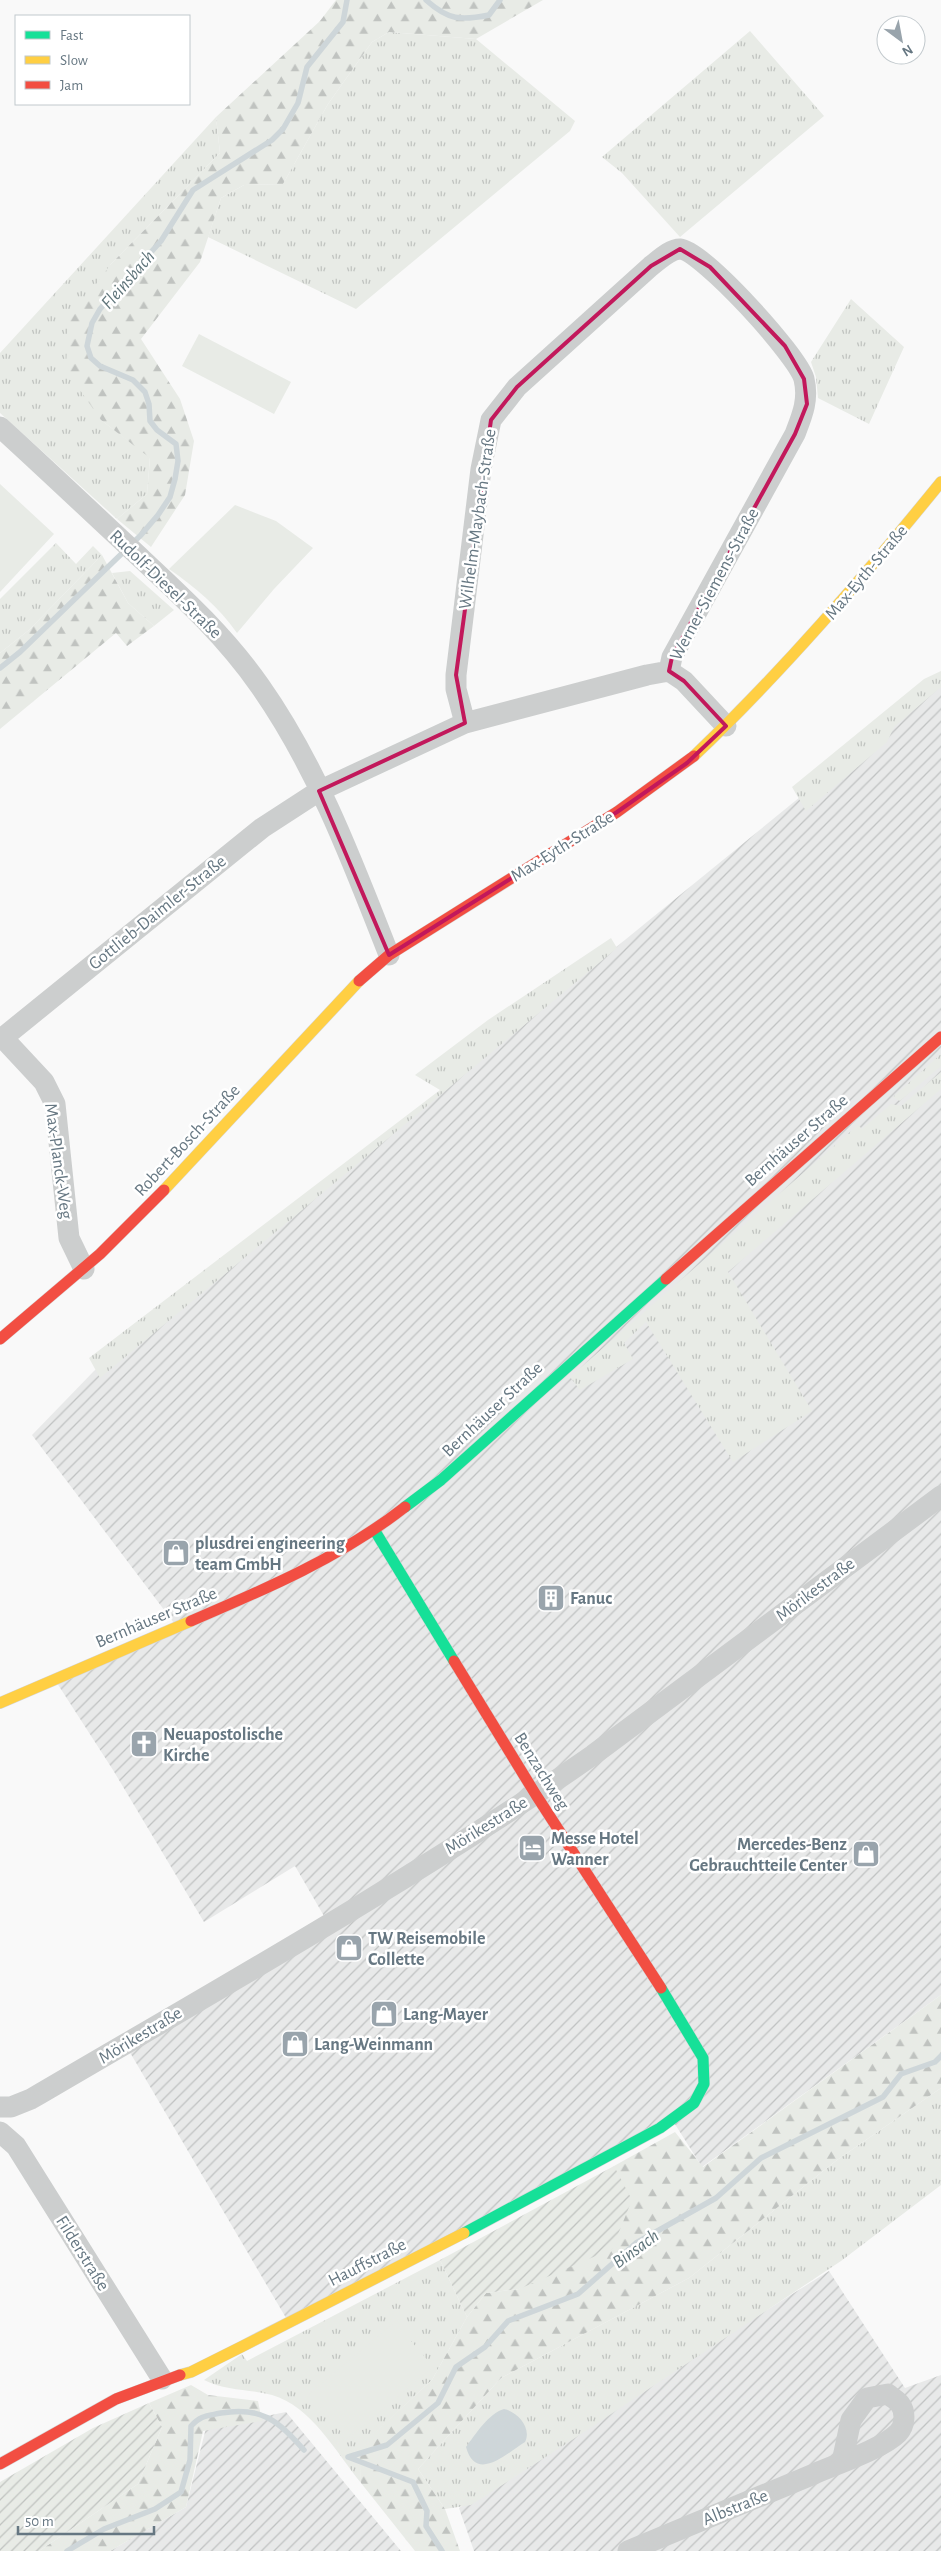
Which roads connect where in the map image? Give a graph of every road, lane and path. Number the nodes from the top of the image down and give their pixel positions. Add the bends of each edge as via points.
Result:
1 (680, 249) joint
2 (0, 427) edge
3 (941, 482) edge
4 (669, 672) junction
5 (465, 723) junction
6 (726, 726) junction
7 (319, 791) junction
8 (389, 955) junction
9 (941, 1037) edge
10 (1, 1039) edge
11 (84, 1269) junction
12 (0, 1339) edge
13 (941, 1496) edge
14 (375, 1531) junction
15 (0, 1703) edge
16 (536, 1795) junction
17 (700, 2051) joint
18 (1, 2107) edge
19 (0, 2132) edge
20 (162, 2379) junction
21 (842, 2462) dead end
22 (0, 2464) edge
23 (628, 2551) edge

1 - 4 street, Werner-Siemens-Straße via 692,253 710,267 785,346 804,380 806,404 795,434 672,657
1 - 5 street, Wilhelm-Maybach-Straße via 651,266 531,374 497,409 491,420 481,468 456,675 456,689
2 - 7 street, Rudolf-Diesel-Straße via 194,606 230,647 260,686
3 - 6 street, Max-Eyth-Straße via 854,589
4 - 5 street, Werner-Siemens-Straße
4 - 6 street via 684,681
5 - 7 street, Werner-Siemens-Straße
6 - 8 street, Max-Eyth-Straße via 687,763 617,812
7 - 8 street, Rudolf-Diesel-Straße via 348,850
7 - 10 street, Gottlieb-Daimler-Straße via 262,828
8 - 11 street, Robert-Bosch-Straße via 356,985 160,1195
9 - 14 street, Bernhäuser Straße via 548,1381 454,1469
10 - 11 street, Max-Planck-Weg via 44,1082 55,1104 69,1238
11 - 12 street, Robert-Bosch-Straße
13 - 16 street, Mörikestraße
14 - 15 street, Bernhäuser Straße via 318,1564 244,1600
14 - 16 street, Benzachweg
16 - 17 street, Benzachweg
16 - 18 street, Mörikestraße via 31,2099 11,2107
17 - 20 street, Hauffstraße via 706,2064 701,2092 693,2104 672,2120 289,2323 191,2372
19 - 20 street, Filderstraße via 16,2146
20 - 22 street, Hauffstraße via 94,2408
21 - 23 street, Albstraße

